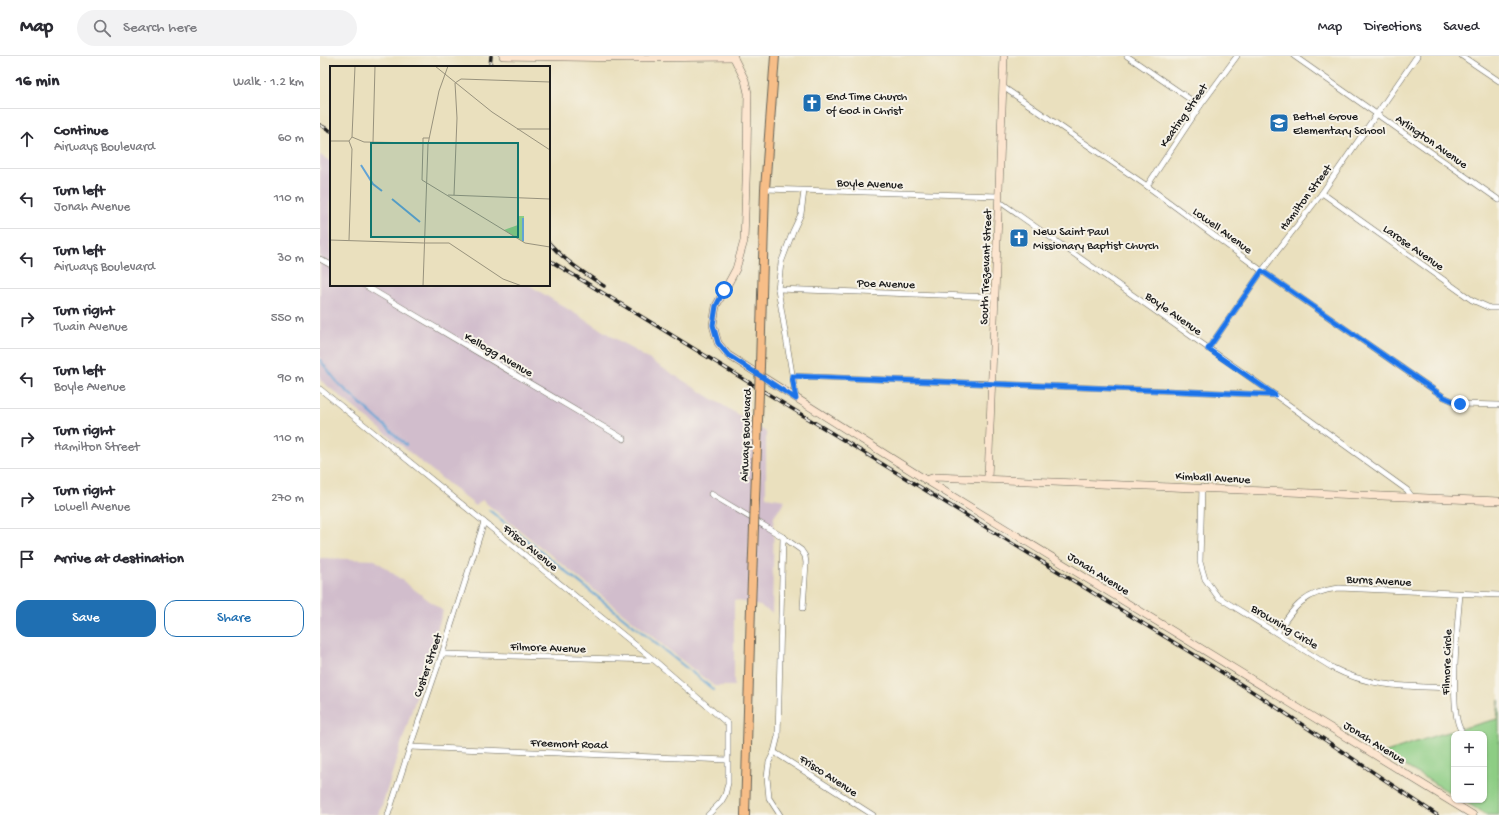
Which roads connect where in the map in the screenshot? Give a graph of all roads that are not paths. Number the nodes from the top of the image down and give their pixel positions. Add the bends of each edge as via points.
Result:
1 (503, 56) edge
2 (775, 56) edge
3 (1004, 56) edge
4 (1127, 56) edge
5 (1237, 56) edge
6 (1294, 56) edge
7 (1417, 56) edge
8 (1462, 56) edge
9 (734, 57) edge
10 (1499, 81) edge
11 (1003, 87) junction
12 (1200, 106) junction
13 (1377, 114) junction
14 (1147, 186) junction
15 (765, 190) junction
16 (804, 191) junction
17 (1322, 193) junction
18 (998, 200) junction
19 (1499, 200) edge
20 (320, 259) edge
21 (330, 264) edge
22 (1262, 271) junction
23 (366, 286) edge
24 (778, 289) junction
25 (994, 297) junction
26 (1499, 308) edge
27 (1208, 349) junction
28 (792, 376) junction
29 (992, 384) junction
30 (320, 389) edge
31 (1275, 395) junction
32 (796, 399) junction
33 (1499, 405) edge
34 (624, 440) dead end
35 (988, 479) junction
36 (926, 480) junction
37 (1202, 487) junction
38 (711, 494) dead end
39 (1413, 498) junction
40 (1499, 500) edge
41 (484, 522) junction
42 (784, 537) junction
43 (1460, 594) junction
44 (1499, 596) edge
45 (803, 608) dead end
46 (1277, 633) junction
47 (442, 654) junction
48 (654, 660) junction
49 (1454, 688) junction
50 (1461, 730) dead end
51 (410, 747) junction
52 (774, 752) junction
53 (727, 760) junction
54 (388, 815) edge
55 (708, 815) edge
56 (745, 815) edge
57 (780, 815) edge
58 (873, 815) edge
59 (1473, 815) edge

1 - 9 street
2 - 15 main road, Airways Boulevard
3 - 11 street, South Trezevant Street
4 - 12 street
5 - 12 street, Keating Street
6 - 13 street, Arlington Avenue
7 - 13 street, Hamilton Street
8 - 10 street
9 - 32 street, Jonah Avenue via 748,93 744,241 736,269 716,306 713,325 718,343 728,355
11 - 14 street, Lowell Avenue
11 - 18 street, South Trezevant Street
12 - 14 street, Keating Street
13 - 17 street, Hamilton Street
13 - 19 street, Arlington Avenue
14 - 22 street, Lowell Avenue
15 - 16 street, Boyle Avenue
15 - 56 main road, Airways Boulevard, bridge
16 - 18 street, Boyle Avenue
16 - 24 street via 801,214 781,263
17 - 22 street, Hamilton Street
17 - 26 street, Larose Avenue via 1472,300 1490,308
18 - 25 street, South Trezevant Street
18 - 27 street, Boyle Avenue
20 - 21 street
22 - 27 street, Hamilton Street
22 - 33 street, Lowell Avenue via 1444,397 1460,404
23 - 34 street, Kellogg Avenue
24 - 25 street, Poe Avenue
24 - 28 street
25 - 29 street, South Trezevant Street
27 - 31 street, Boyle Avenue
28 - 29 street
28 - 32 street
29 - 31 street
29 - 35 street, South Trezevant Street
30 - 41 street, Frisco Avenue
31 - 39 street, Boyle Avenue via 1407,490
32 - 36 street, Jonah Avenue
35 - 36 street, Kimball Avenue via 935,477
35 - 37 street, Kimball Avenue
36 - 59 street, Jonah Avenue
37 - 39 street, Kimball Avenue
37 - 46 street, Browning Circle via 1199,552 1201,571 1205,580 1225,602
38 - 42 street
39 - 40 street, Kimball Avenue
41 - 47 street, Custer Street
41 - 48 street, Frisco Avenue
42 - 45 street via 805,556
42 - 52 street via 778,736
43 - 44 street, Burns Avenue
43 - 46 street, Burns Avenue via 1339,588 1321,591 1297,605
43 - 49 street, Filmore Circle
46 - 49 street, Browning Circle via 1333,668 1360,680 1379,684
47 - 48 street, Filmore Avenue
47 - 51 street, Custer Street
48 - 53 street, Frisco Avenue via 728,724
49 - 50 street, Filmore Circle via 1457,725
51 - 53 street, Freemont Road
51 - 54 street, Custer Street
52 - 57 street via 769,762 767,777 769,798
52 - 58 street, Frisco Avenue
53 - 55 street via 728,783 725,795

